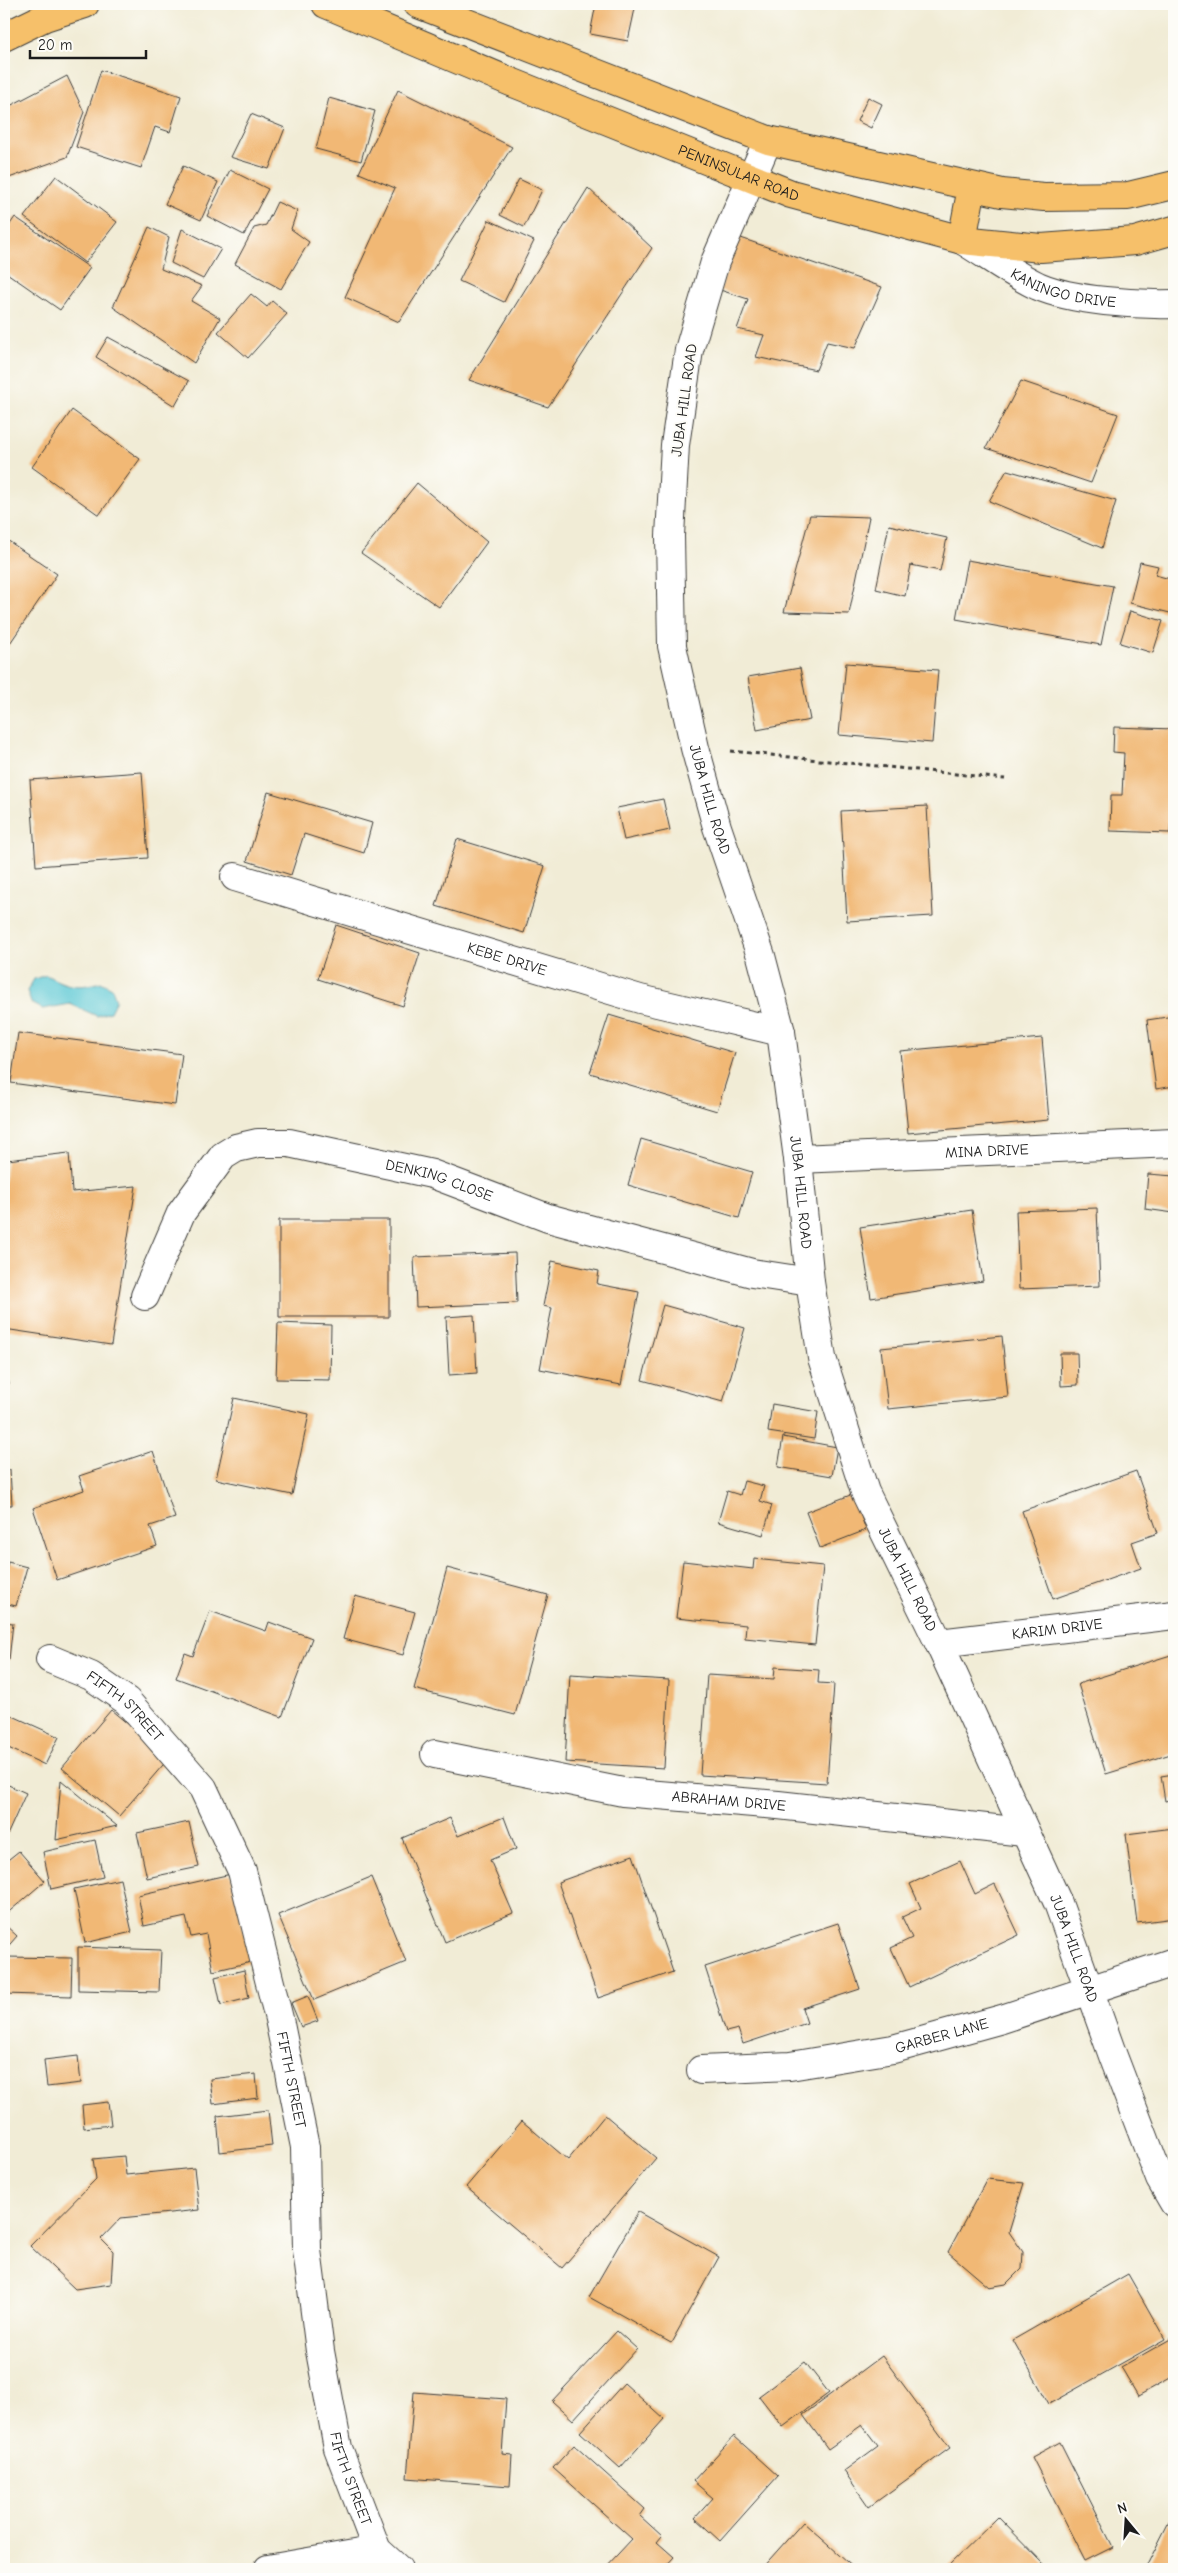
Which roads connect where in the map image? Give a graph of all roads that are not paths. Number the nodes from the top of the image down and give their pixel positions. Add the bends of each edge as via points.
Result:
1 (85, 4) edge
2 (326, 4) edge
3 (418, 4) edge
4 (4, 37) edge
5 (768, 140) junction
6 (752, 177) junction
7 (1174, 186) edge
8 (972, 187) junction
9 (1174, 230) edge
10 (962, 240) junction
11 (1174, 304) edge
12 (234, 877) dead end
13 (781, 1032) junction
14 (1174, 1144) edge
15 (798, 1159) junction
16 (810, 1282) junction
17 (145, 1296) dead end
18 (1174, 1615) edge
19 (939, 1643) junction
20 (50, 1659) dead end
21 (435, 1754) dead end
22 (1024, 1832) junction
23 (1174, 1962) edge
24 (1090, 1988) junction
25 (701, 2070) dead end
26 (1174, 2202) edge
27 (377, 2550) junction
28 (268, 2569) edge
29 (398, 2569) edge

1 - 4 main road via 45,17
2 - 6 main road, PENINSULAR ROAD via 510,82
3 - 5 main road
5 - 6 street, JUBA HILL ROAD
5 - 8 main road
6 - 10 main road, PENINSULAR ROAD via 791,194
6 - 13 street, JUBA HILL ROAD via 715,262 689,350 675,445 670,536 672,646 717,827 761,956
7 - 8 main road via 1128,196 1044,197
8 - 10 main road
9 - 10 main road, PENINSULAR ROAD via 1136,241 1041,248
10 - 11 street, KANINGO DRIVE via 1038,286 1091,299
12 - 13 street, KEBE DRIVE via 640,999
13 - 15 street, JUBA HILL ROAD
14 - 15 street, MINA DRIVE
15 - 16 street, JUBA HILL ROAD
16 - 17 street, DENKING CLOSE via 752,1273 548,1218 432,1174 289,1143 258,1143 236,1148 217,1163 181,1213
16 - 19 street, JUBA HILL ROAD via 822,1358 865,1492
18 - 19 street, KARIM DRIVE
19 - 22 street, JUBA HILL ROAD
20 - 27 street, FIFTH STREET via 91,1676 127,1701 203,1788 242,1870 279,2018 305,2148 308,2250 320,2351 338,2448
21 - 22 street, ABRAHAM DRIVE via 623,1792
22 - 24 street, JUBA HILL ROAD via 1058,1903
23 - 24 street, GARBER LANE
24 - 25 street, GARBER LANE via 1002,2019 893,2049 790,2066
24 - 26 street, JUBA HILL ROAD via 1160,2179
27 - 28 street
27 - 29 street, FIFTH STREET

